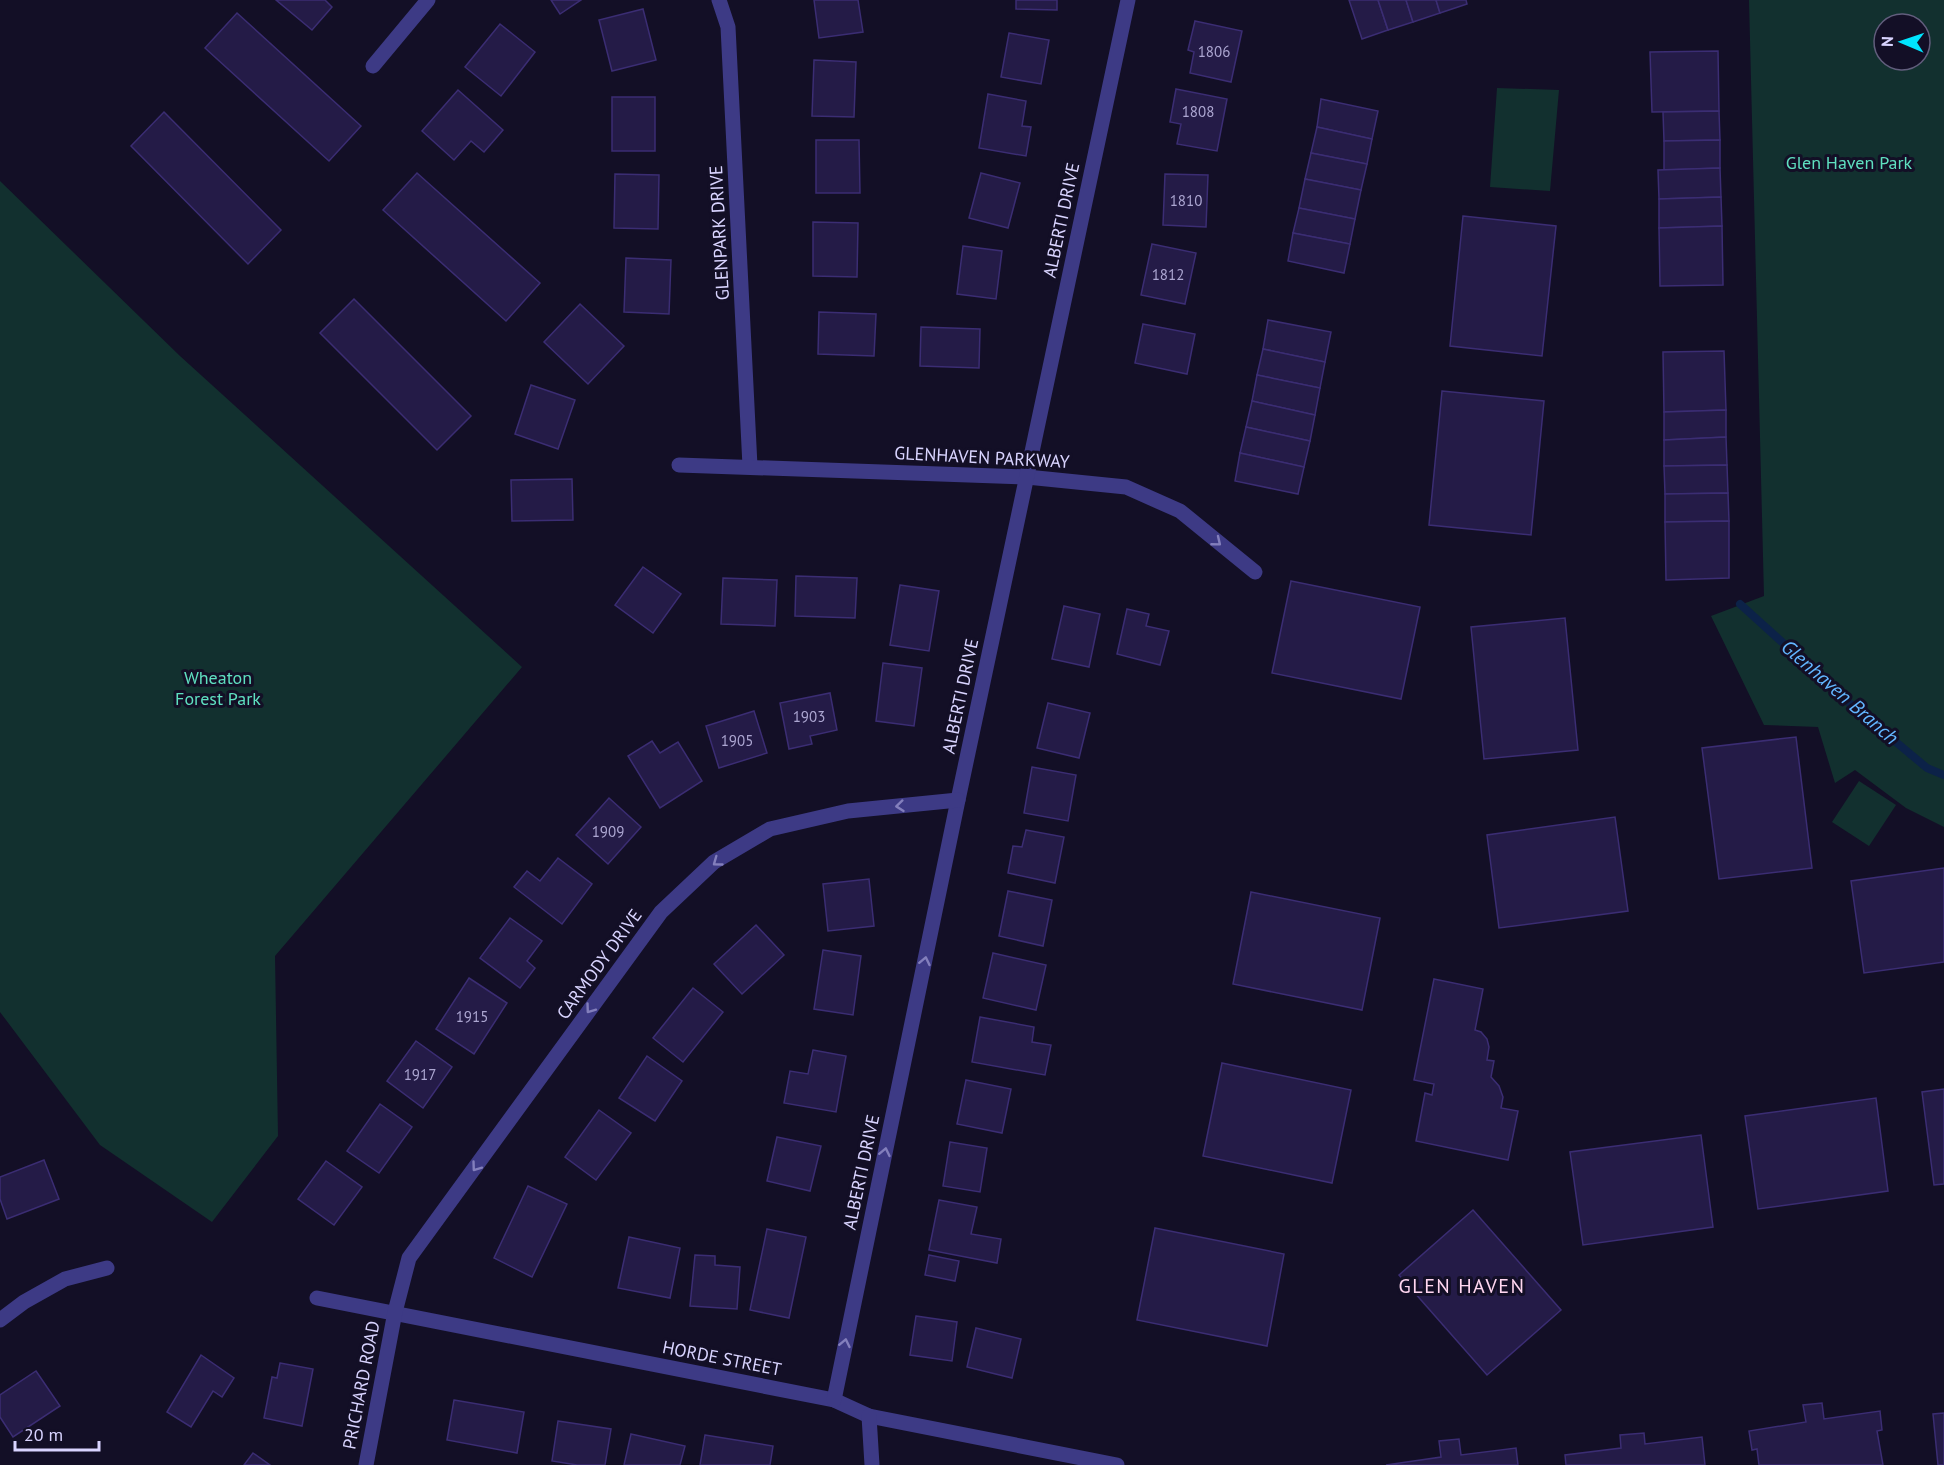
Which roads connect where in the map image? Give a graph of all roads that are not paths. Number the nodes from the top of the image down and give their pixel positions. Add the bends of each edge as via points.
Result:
1 (428, 0) edge
2 (719, 0) edge
3 (1128, 0) edge
4 (373, 66) dead end
5 (679, 465) dead end
6 (750, 466) junction
7 (1027, 477) junction
8 (1255, 572) dead end
9 (958, 800) junction
10 (107, 1268) dead end
11 (317, 1298) dead end
12 (395, 1312) junction
13 (0, 1320) edge
14 (834, 1400) junction
15 (869, 1416) junction
16 (366, 1465) edge
17 (872, 1465) edge
18 (1117, 1465) edge

1 - 4 street
2 - 6 street, GLENPARK DRIVE via 728,27
3 - 7 street, ALBERTI DRIVE
5 - 6 street, GLENHAVEN PARKWAY
6 - 7 street, GLENHAVEN PARKWAY
7 -> 8 street, GLENHAVEN PARKWAY via 1126,487 1180,511
7 - 9 street, ALBERTI DRIVE
9 -> 12 street, CARMODY DRIVE via 848,811 770,829 714,862 661,912 409,1258
14 -> 9 street, ALBERTI DRIVE
10 - 13 street via 65,1279
11 - 12 street, HORDE STREET
12 - 14 street, HORDE STREET
12 - 16 street, PRICHARD ROAD
14 - 15 street, HORDE STREET
15 - 17 street
15 - 18 street, HORDE STREET

